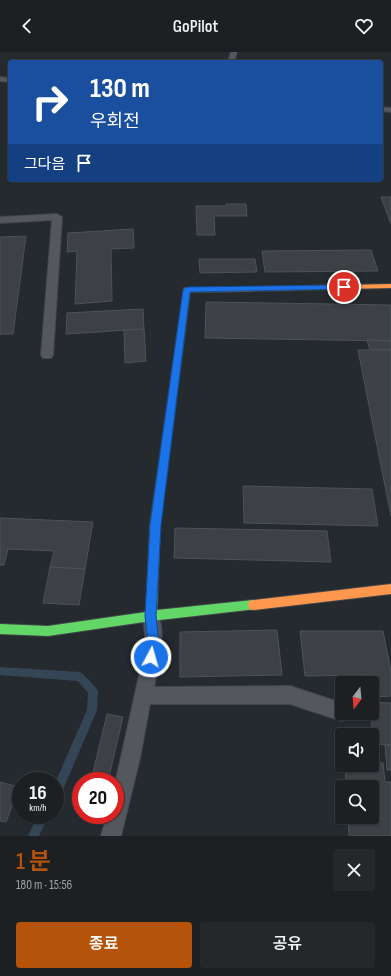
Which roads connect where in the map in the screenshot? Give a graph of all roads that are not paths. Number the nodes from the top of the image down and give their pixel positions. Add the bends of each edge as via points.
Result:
1 (0, 220) edge
2 (391, 286) edge
3 (47, 355) dead end
4 (391, 589) edge
5 (150, 616) junction
6 (0, 629) edge
7 (143, 696) junction
8 (335, 710) edge
9 (111, 836) edge

1 - 3 lane via 57,217
2 - 5 street via 187,290 156,525
4 - 5 street
5 - 6 street via 48,631
5 - 7 lane via 154,644
7 - 8 lane via 290,695
7 - 9 lane via 131,758

